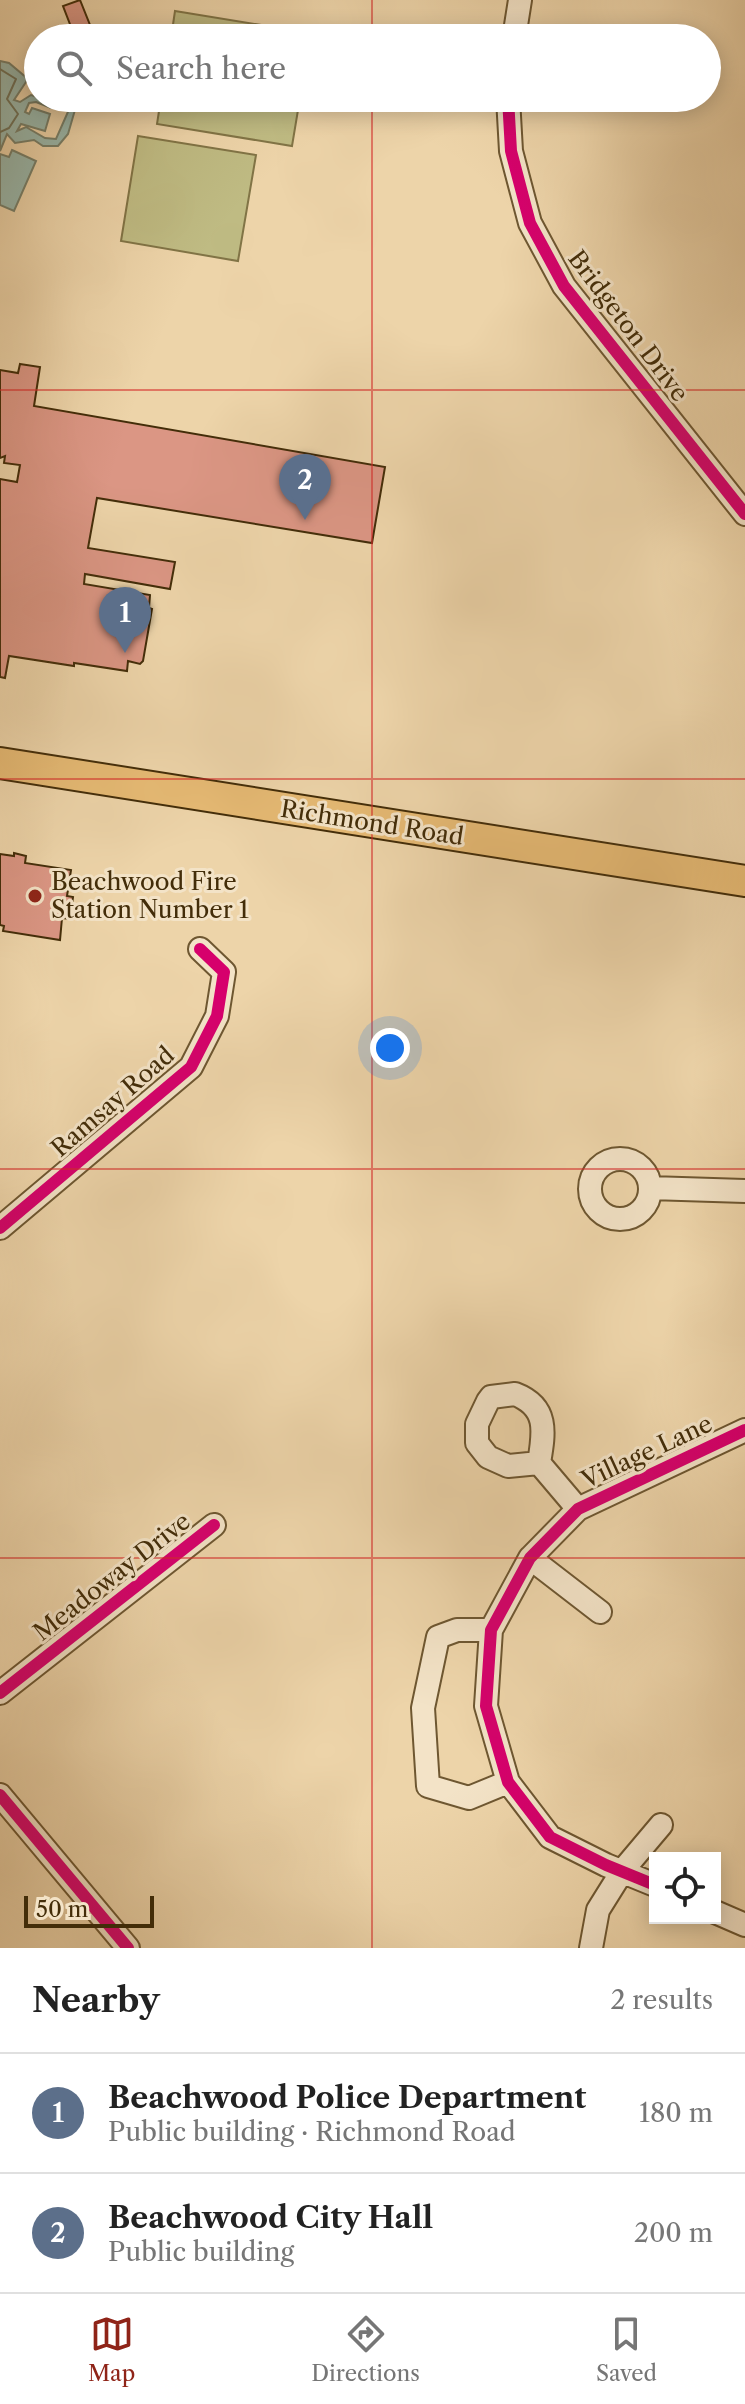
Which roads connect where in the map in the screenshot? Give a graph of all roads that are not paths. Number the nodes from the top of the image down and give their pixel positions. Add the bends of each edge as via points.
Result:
1 (520, 0) edge
2 (516, 24) edge
3 (509, 112) edge
4 (745, 514) edge
5 (0, 763) edge
6 (745, 881) edge
7 (200, 949) dead end
8 (650, 1188) dead end
9 (745, 1191) edge
10 (0, 1228) edge
11 (745, 1430) edge
12 (539, 1463) dead end
13 (578, 1509) junction
14 (214, 1525) dead end
15 (530, 1558) junction
16 (600, 1612) dead end
17 (491, 1630) junction
18 (0, 1693) edge
19 (508, 1782) junction
20 (0, 1795) edge
21 (661, 1825) dead end
22 (623, 1870) junction
23 (649, 1882) edge
24 (721, 1915) edge
25 (745, 1925) edge
26 (128, 1948) edge
27 (591, 1948) edge

1 - 2 street
3 - 4 street, Bridgeton Drive via 511,151 530,223 564,286
5 - 6 main road, Richmond Road
7 - 10 street, Ramsay Road via 224,972 217,1016 191,1067
8 - 9 street
11 - 13 street, Village Lane
12 - 13 street
13 - 15 street, Village Lane
14 - 18 street, Meadoway Drive
15 - 16 street
15 - 17 street, Village Lane
17 - 19 street, Village Lane via 486,1706
17 - 19 street via 457,1630 438,1637 423,1708 428,1786 469,1798
19 - 22 street, Village Lane via 550,1837
20 - 26 street
21 - 22 street
22 - 23 street, Village Lane
22 - 27 street via 598,1910
24 - 25 street

